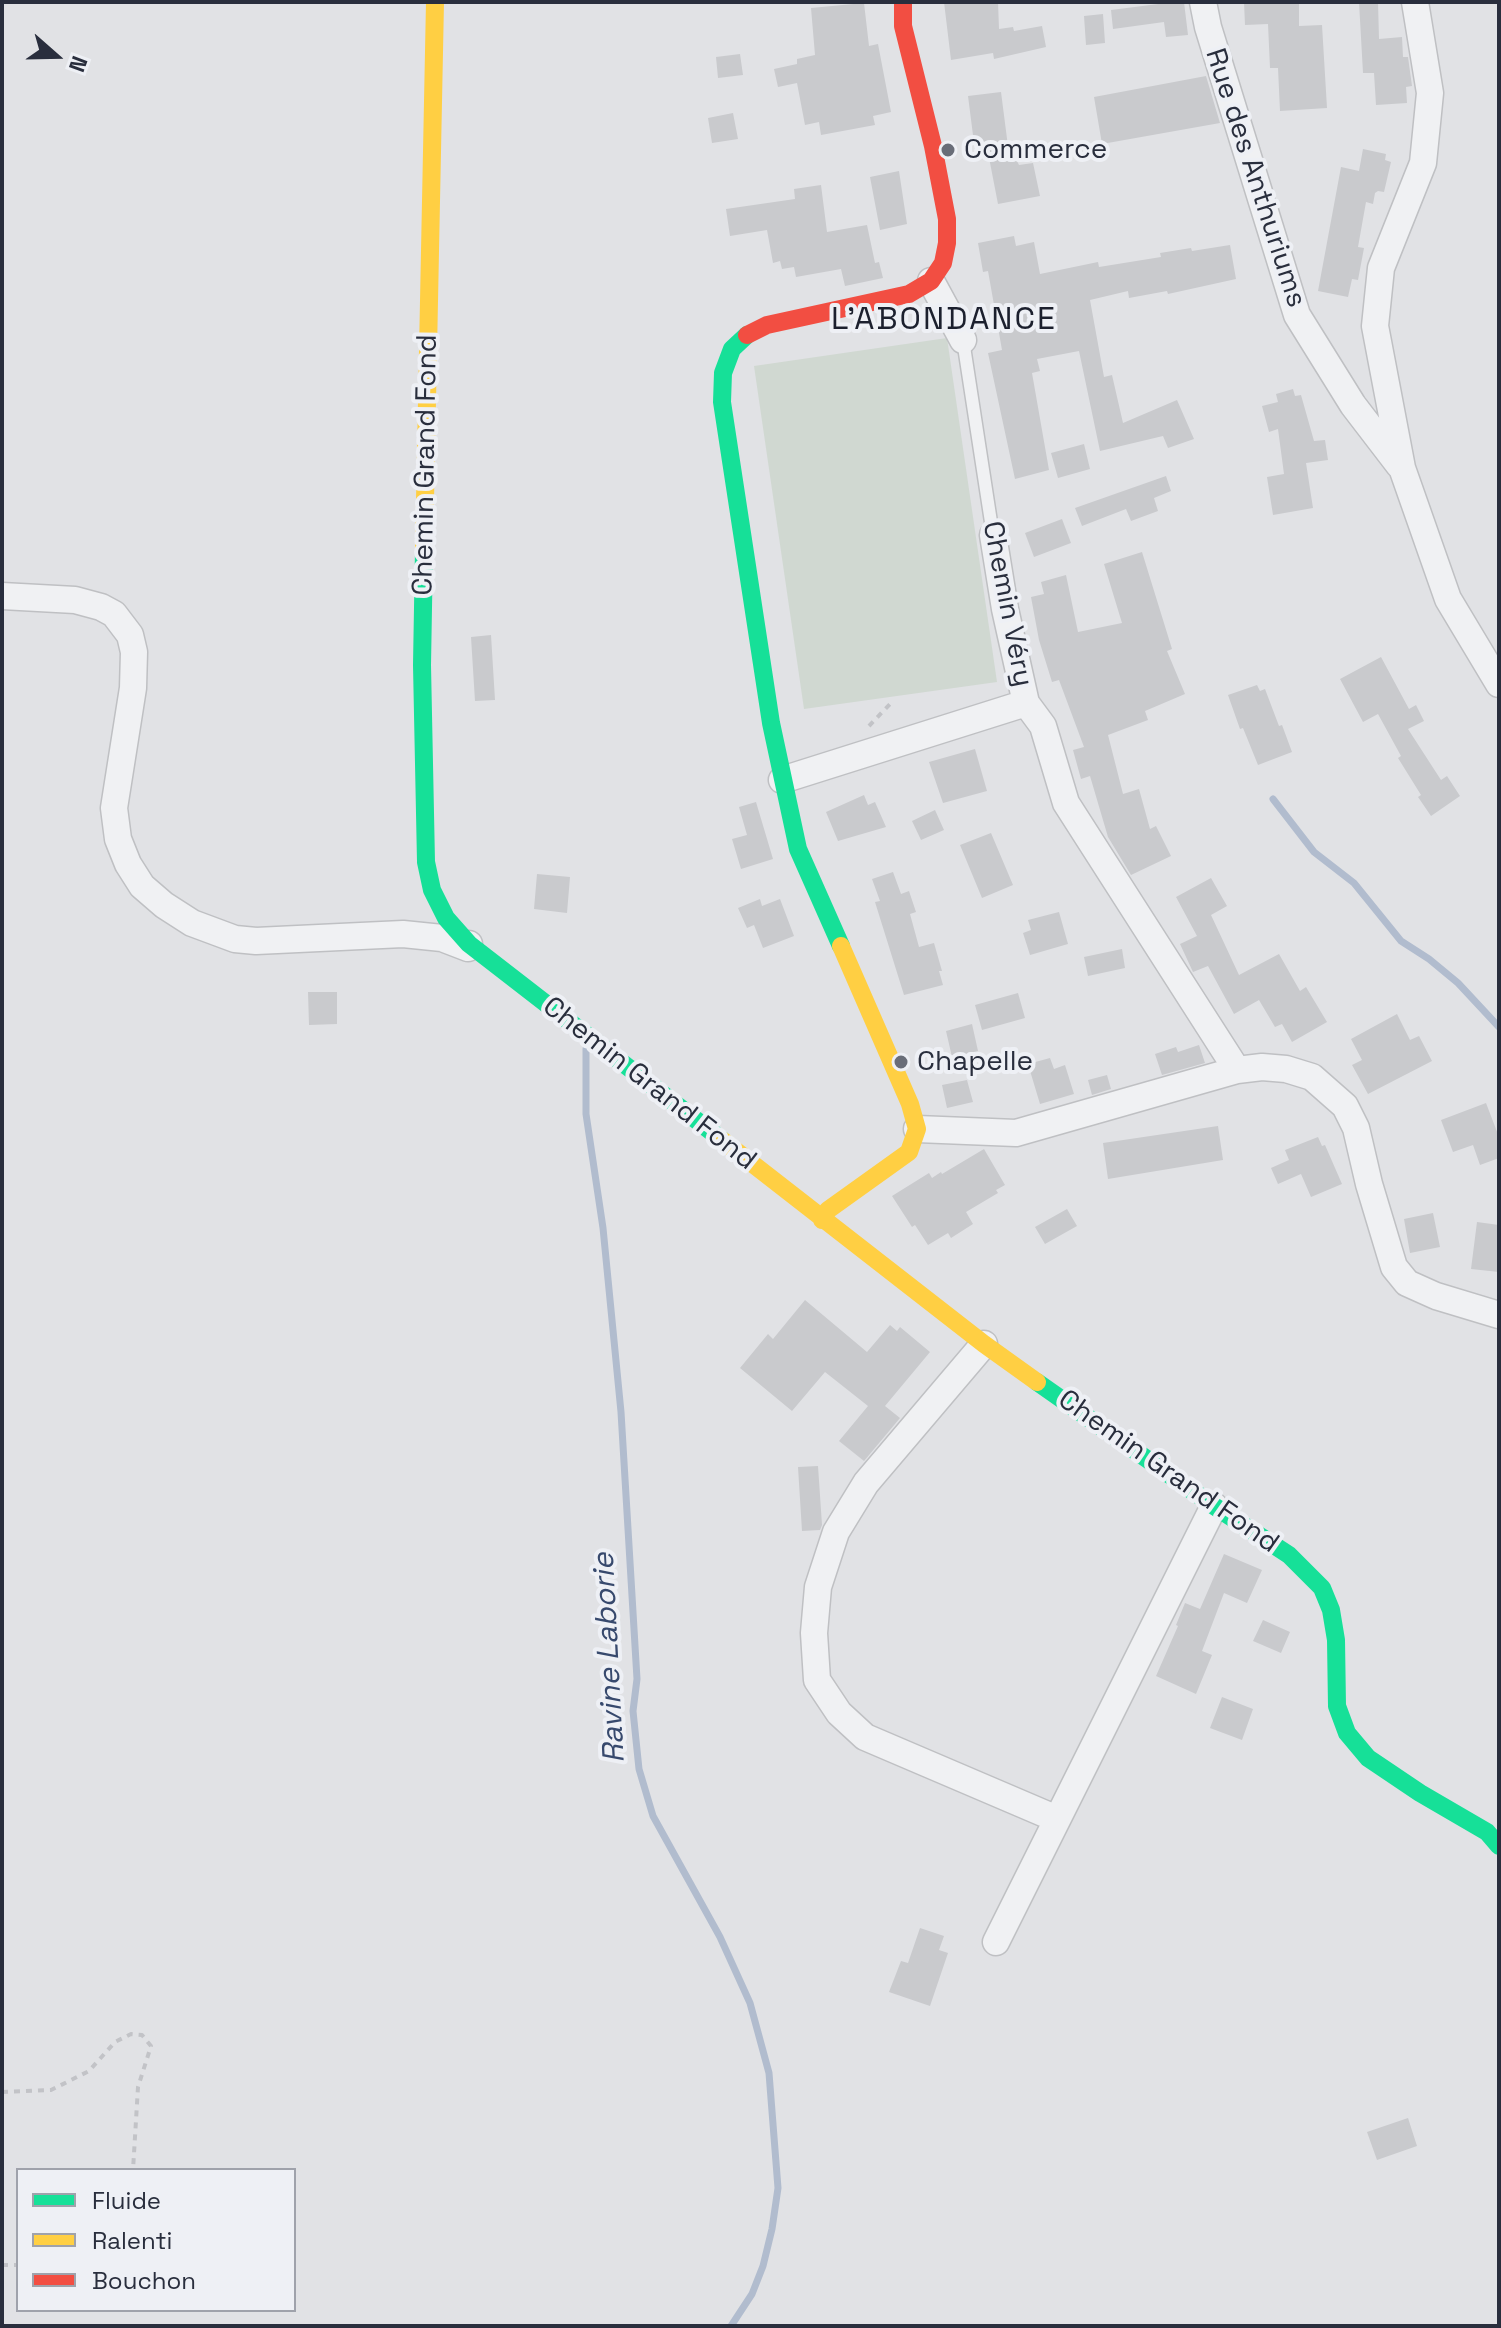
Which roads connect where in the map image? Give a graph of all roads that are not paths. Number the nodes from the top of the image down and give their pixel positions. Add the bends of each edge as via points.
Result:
1 (435, 2) edge
2 (903, 2) edge
3 (1203, 2) edge
4 (1415, 2) edge
5 (931, 281) junction
6 (963, 340) joint
7 (1402, 468) junction
8 (993, 535) joint
9 (2, 596) edge
10 (1499, 684) edge
11 (1026, 703) junction
12 (782, 780) junction
13 (469, 944) junction
14 (1237, 1070) junction
15 (917, 1129) junction
16 (822, 1220) junction
17 (1499, 1315) edge
18 (984, 1344) junction
19 (1214, 1506) junction
20 (1057, 1819) junction
21 (1499, 1846) edge
22 (996, 1942) dead end

1 - 13 street, Chemin Grand Fond via 422,665 426,862 446,918
2 - 5 street via 903,26 947,219 943,263
3 - 7 street, Rue des Anthuriums via 1297,315 1353,405
4 - 7 street via 1430,93 1423,163 1381,268 1375,326
5 - 6 street, Chemin Véry
5 - 12 street via 909,294 767,325 732,349 723,373 722,402
6 - 8 lane, Chemin Véry
7 - 10 street via 1448,599
8 - 11 street, Chemin Véry
9 - 13 street via 75,600 101,607 130,635 133,688 114,808 128,864 164,905 192,923 235,939 413,935 468,948
11 - 12 street
11 - 14 street, Chemin Véry via 1043,726 1066,803
12 - 15 street via 798,849
13 - 16 street, Chemin Grand Fond
14 - 15 street via 1016,1133
14 - 17 street via 1286,1069 1330,1090 1356,1128 1394,1267 1407,1283
15 - 16 street via 909,1152 828,1210
16 - 18 street, Chemin Grand Fond
18 - 19 street, Chemin Grand Fond
18 - 20 street via 866,1483 836,1532 818,1587 817,1680 839,1713 865,1737
19 - 20 street
19 - 21 street, Chemin Grand Fond via 1289,1555 1322,1588 1336,1640 1337,1706 1347,1733 1368,1758 1487,1832
20 - 22 street

